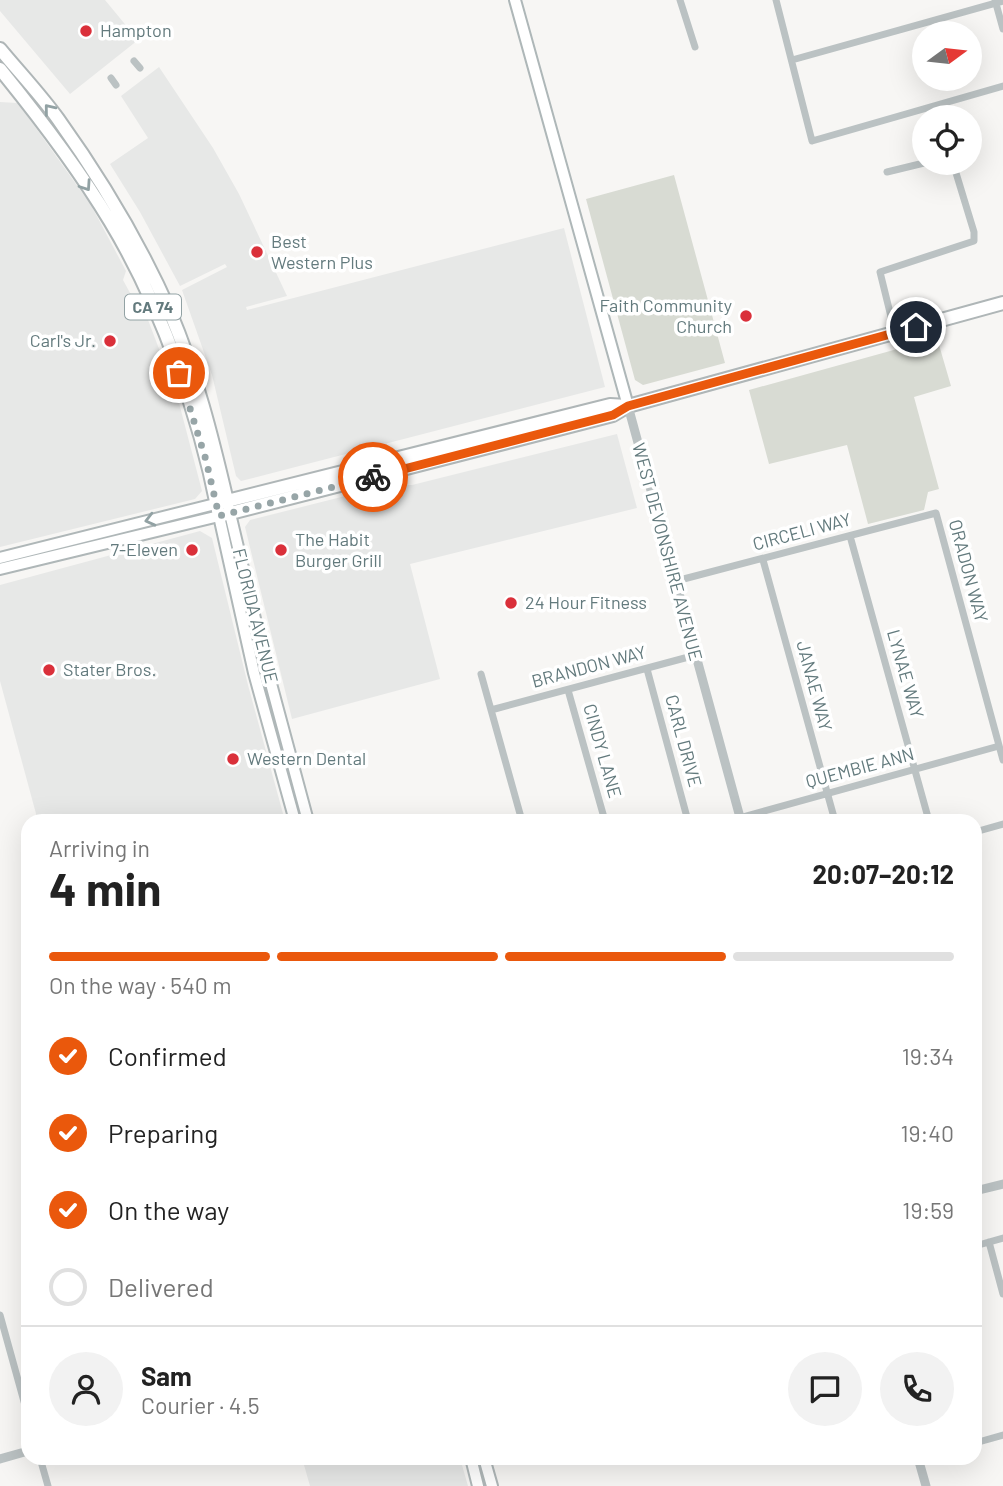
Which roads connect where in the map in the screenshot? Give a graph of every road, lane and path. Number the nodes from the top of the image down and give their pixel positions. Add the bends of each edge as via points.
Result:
1 (515, 0) edge
2 (680, 0) edge
3 (776, 0) edge
4 (998, 1) edge
5 (1003, 29) edge
6 (695, 47) dead end
7 (0, 49) edge
8 (792, 60) junction
9 (0, 69) edge
10 (111, 78) dead end
11 (117, 85) dead end
12 (1003, 86) edge
13 (912, 166) edge
14 (887, 172) dead end
15 (957, 175) edge
16 (100, 207) junction
17 (160, 292) junction
18 (1003, 303) edge
19 (895, 333) junction
20 (628, 406) junction
21 (368, 465) junction
22 (340, 485) junction
23 (324, 490) junction
24 (223, 508) junction
25 (936, 513) joint
26 (117, 529) junction
27 (850, 536) junction
28 (48, 546) junction
29 (59, 555) junction
30 (0, 558) edge
31 (763, 560) junction
32 (0, 567) edge
33 (676, 582) junction
34 (695, 655) junction
35 (647, 669) junction
36 (481, 674) dead end
37 (568, 690) junction
38 (491, 710) junction
39 (999, 746) junction
40 (1003, 760) edge
41 (915, 769) junction
42 (827, 793) junction
43 (293, 814) edge
44 (306, 814) edge
45 (520, 814) edge
46 (603, 814) edge
47 (686, 814) edge
48 (740, 814) edge
49 (758, 814) edge
50 (833, 814) edge
51 (927, 814) edge
52 (1003, 824) edge
53 (982, 830) edge
54 (1003, 1184) edge
55 (982, 1189) edge
56 (1003, 1238) edge
57 (989, 1242) junction
58 (982, 1244) edge
59 (1003, 1294) edge
60 (0, 1315) edge
61 (21, 1391) edge
62 (1003, 1435) edge
63 (982, 1441) edge
64 (21, 1453) edge
65 (0, 1459) edge
66 (42, 1465) edge
67 (473, 1465) edge
68 (479, 1465) edge
69 (486, 1465) edge
70 (920, 1465) edge
71 (48, 1486) edge
72 (478, 1486) edge
73 (484, 1486) edge
74 (492, 1486) edge
75 (926, 1486) edge

1 - 20 main road, WEST DEVONSHIRE AVENUE
2 - 6 street
3 - 8 street
4 - 5 street
4 - 8 street
17 -> 7 highway, FLORIDA AVENUE via 131,232 87,162 57,117
8 - 12 street via 812,141
9 -> 16 highway, FLORIDA AVENUE / CA 74
10 - 11 street
13 - 14 street
15 - 19 street via 974,241 880,272
16 - 17 highway via 117,223 154,293
16 - 24 highway, FLORIDA AVENUE / CA 74 via 166,337
17 - 24 highway, FLORIDA AVENUE via 206,416
18 - 19 highway
19 - 20 highway
20 - 21 highway via 610,405
20 - 22 highway via 613,415
20 - 33 street, WEST DEVONSHIRE AVENUE
21 - 22 highway via 372,469
21 - 23 highway via 325,482
21 - 24 highway
22 - 23 highway
23 - 24 highway
24 -> 26 main road
24 - 29 main road
24 - 43 main road, FLORIDA AVENUE / CA 74 via 254,673
24 - 44 main road, FLORIDA AVENUE
25 - 27 street, CIRCELI WAY
25 - 39 street, ORADON WAY
26 - 28 main road
26 - 29 main road via 61,548
27 - 31 street, CIRCELI WAY
27 - 41 street, LYNAE WAY
28 - 30 main road
28 - 32 main road via 44,553
29 - 32 main road
31 - 33 street, CIRCELI WAY
31 - 42 street, JANAE WAY
33 - 34 street, WEST DEVONSHIRE AVENUE
34 - 35 street, BRANDON WAY
34 - 48 street, WEST DEVONSHIRE AVENUE
35 - 37 street, BRANDON WAY
35 - 47 street, CARL DRIVE
36 - 38 street
37 - 38 street, BRANDON WAY
37 - 46 street, CINDY LANE
38 - 45 street
39 - 40 street, ORADON WAY
39 - 41 street, QUEMBIE ANN
41 - 42 street, QUEMBIE ANN
41 - 51 street, LYNAE WAY
42 - 49 street, QUEMBIE ANN
42 - 50 street, JANAE WAY
52 - 53 street
54 - 55 street
56 - 57 street
57 - 58 street
57 - 59 street
60 - 61 street
62 - 63 street
64 - 65 street
66 - 71 street
67 - 72 main road
68 - 73 main road
69 - 74 main road
70 - 75 street

